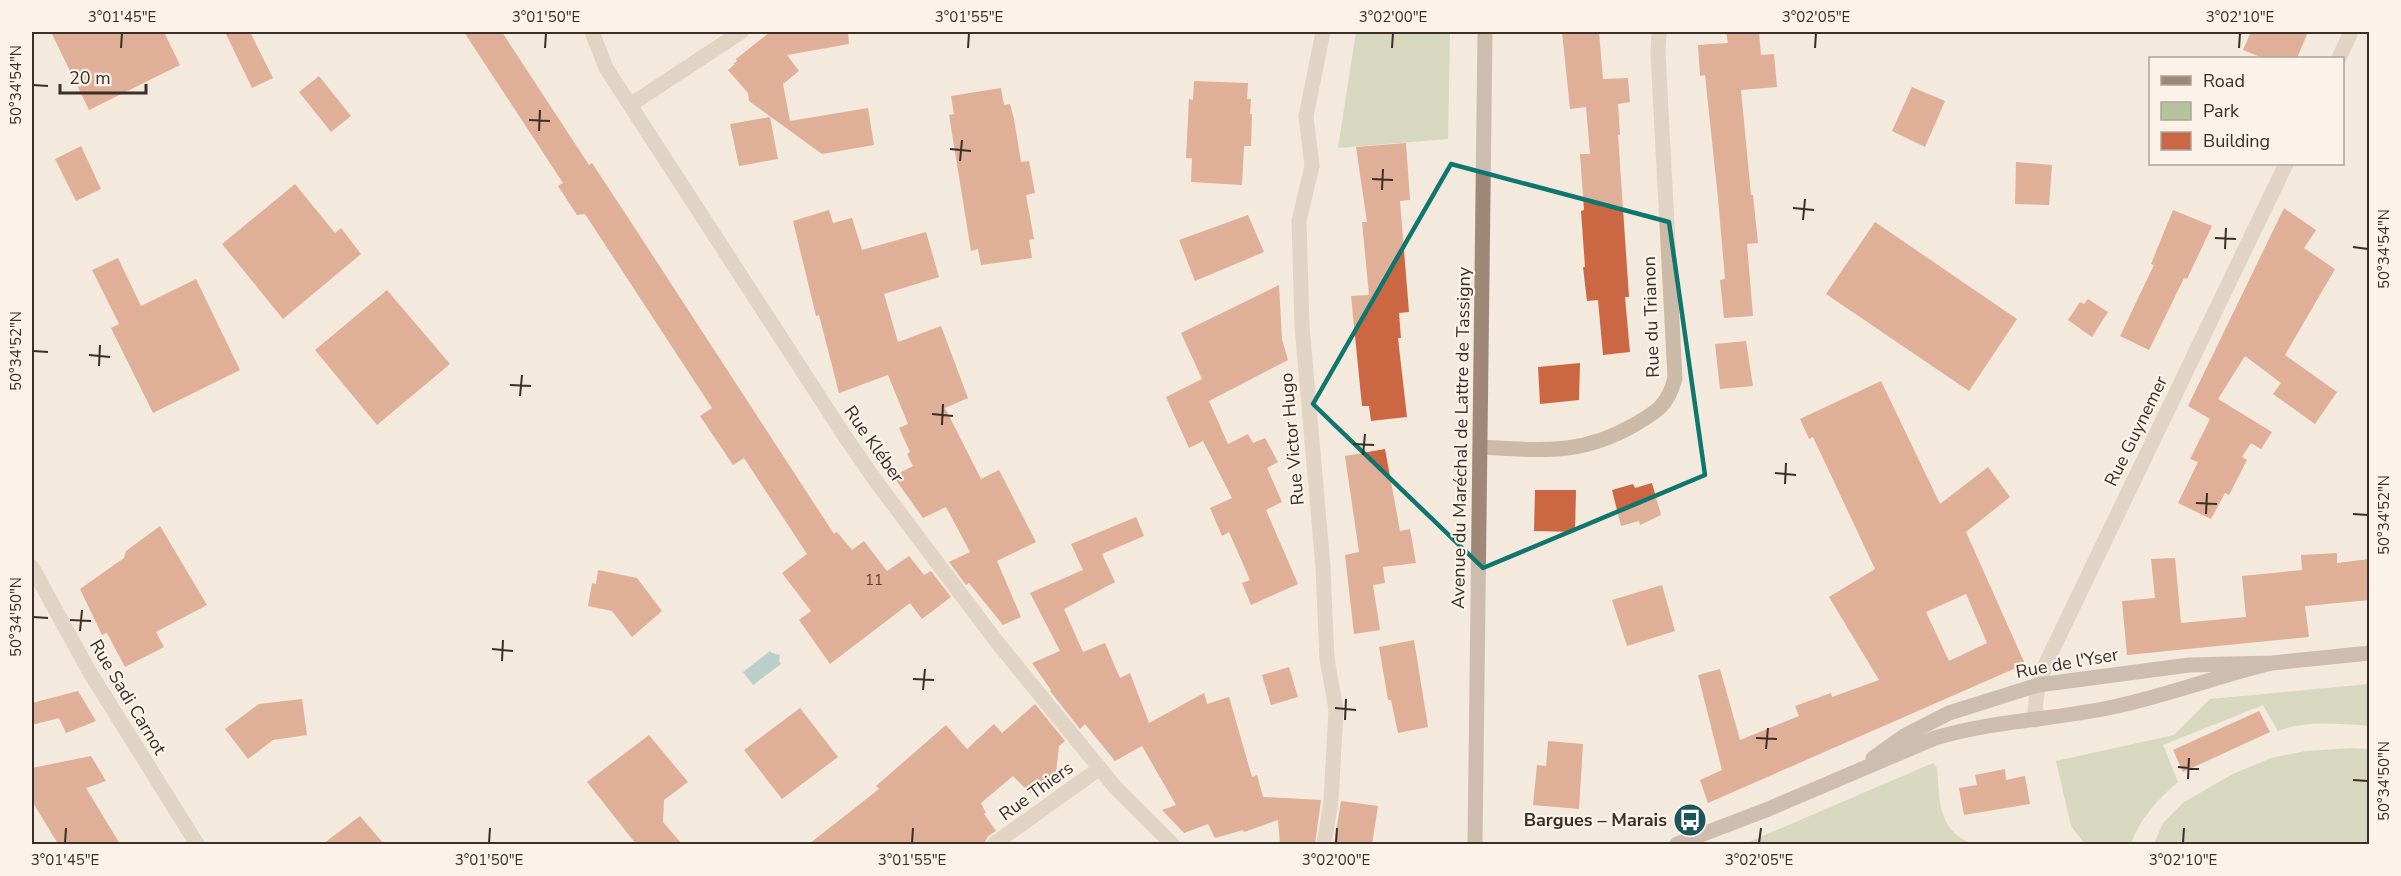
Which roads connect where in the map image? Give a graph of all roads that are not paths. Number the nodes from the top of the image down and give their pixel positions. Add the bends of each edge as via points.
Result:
1 (592, 32) edge
2 (741, 32) edge
3 (1323, 32) edge
4 (1485, 32) edge
5 (1659, 32) edge
6 (2351, 32) edge
7 (2339, 57) edge
8 (630, 105) junction
9 (2286, 165) edge
10 (1481, 447) junction
11 (32, 567) edge
12 (2370, 653) edge
13 (2272, 663) junction
14 (2038, 685) junction
15 (2035, 720) junction
16 (1100, 768) junction
17 (1852, 773) junction
18 (197, 844) edge
19 (994, 844) edge
20 (1172, 844) edge
21 (1324, 844) edge
22 (1475, 844) edge
23 (1677, 844) edge

1 - 8 street, Rue Kléber via 606,68
2 - 8 street
3 - 21 street, Rue Victor Hugo via 1306,116 1312,166 1299,221 1302,326 1327,659 1336,709 1331,801
4 - 10 street, Avenue du Maréchal de Lattre de Tassigny
5 - 10 street, Rue du Trianon via 1675,378 1671,394 1651,415 1585,447
6 - 7 street
8 - 16 street, Rue Kléber via 857,455 997,642
9 - 14 street, Rue Guynemer
10 - 22 street, Avenue du Maréchal de Lattre de Tassigny
11 - 18 street, Rue Sadi Carnot via 89,671
12 - 13 street, Rue de l'Yser
13 - 14 street, Rue de l'Yser via 2189,665
13 - 15 street, Rue de l'Yser via 2110,708
14 - 15 street, Rue Guynemer
14 - 17 street, Rue de l'Yser via 1928,723
15 - 17 street, Rue de l'Yser via 1962,730 1915,745
16 - 19 street, Rue Thiers
16 - 20 street, Rue Kléber
17 - 23 street, Rue de l'Yser

